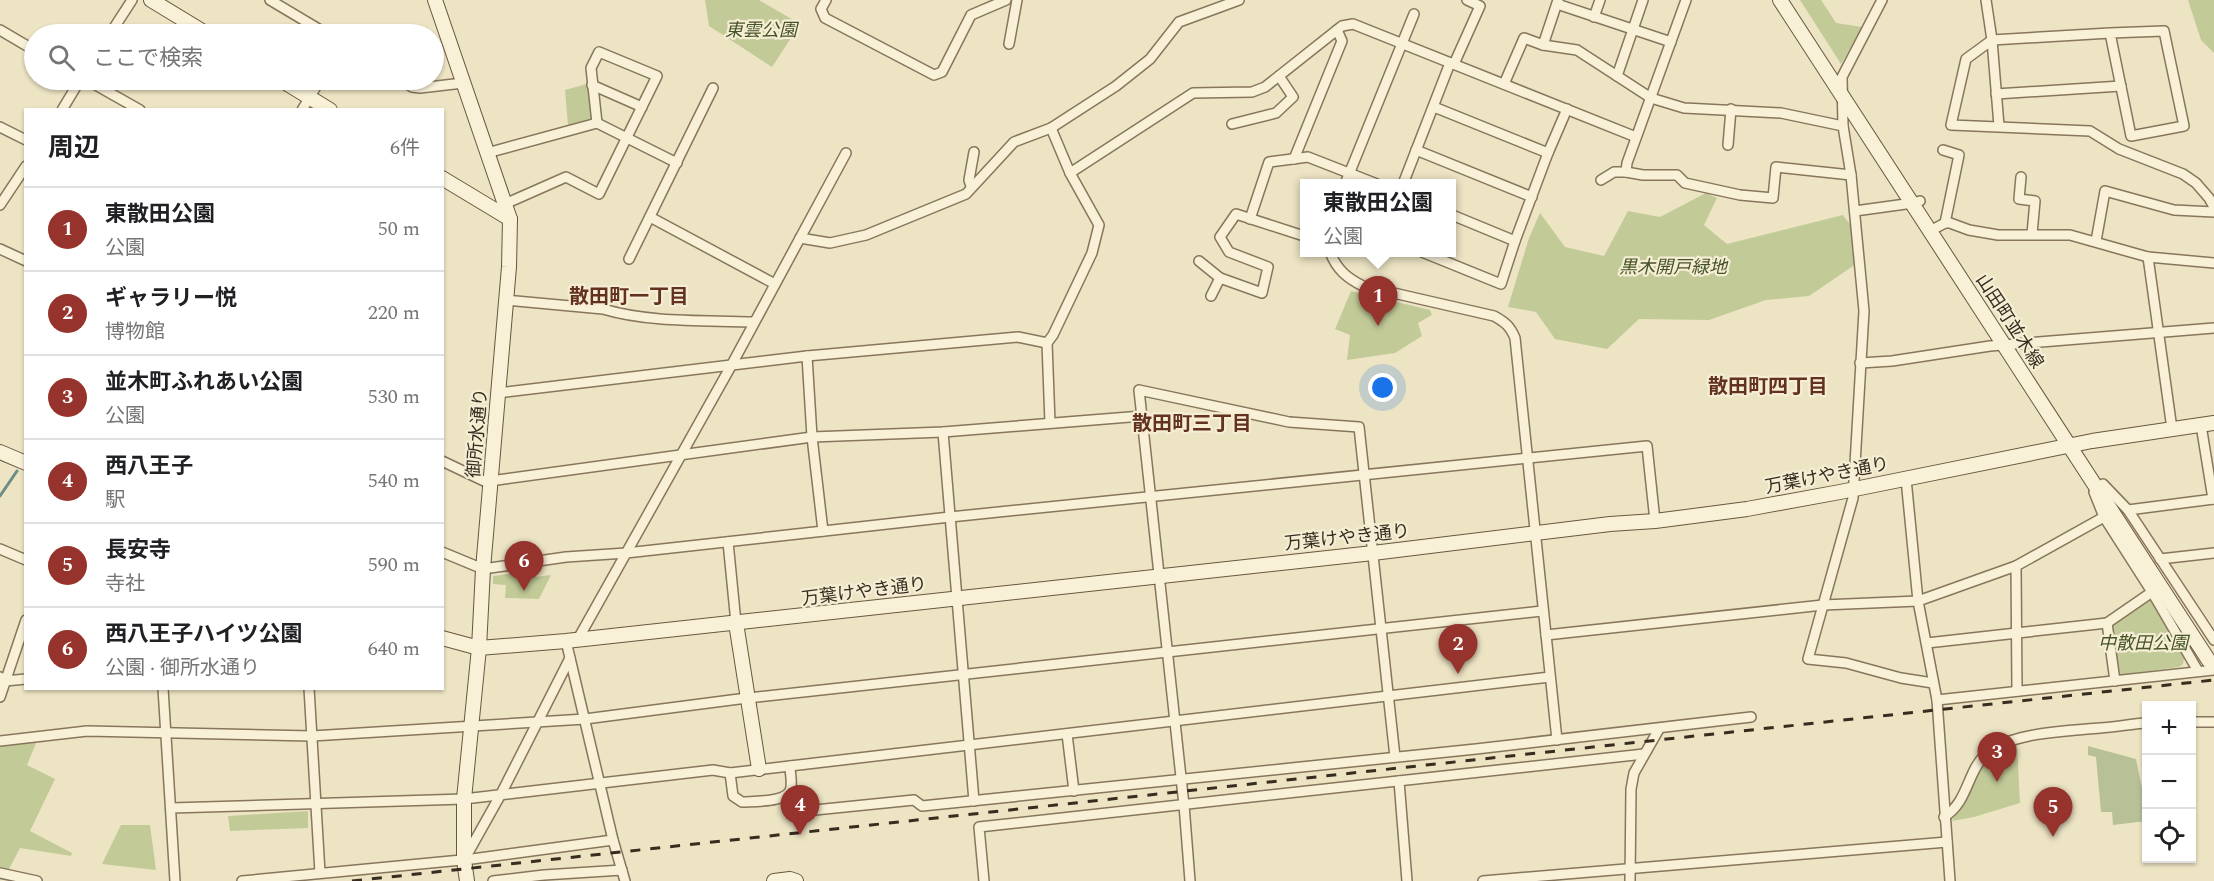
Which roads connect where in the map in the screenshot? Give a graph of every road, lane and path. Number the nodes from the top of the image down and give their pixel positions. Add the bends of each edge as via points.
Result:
1 (132, 0) edge
2 (151, 0) edge
3 (270, 0) edge
4 (435, 0) edge
5 (826, 0) edge
6 (1005, 0) edge
7 (1017, 0) edge
8 (1239, 0) edge
9 (1467, 0) edge
10 (1600, 0) edge
11 (1643, 0) edge
12 (1686, 0) edge
13 (1780, 0) edge
14 (1790, 0) edge
15 (1882, 0) edge
16 (1986, 0) edge
17 (1557, 2) edge
18 (1414, 14) dead end
19 (1594, 17) junction
20 (116, 24) edge
21 (191, 24) edge
22 (310, 24) edge
23 (443, 24) edge
24 (444, 26) edge
25 (0, 30) edge
26 (1337, 30) junction
27 (1633, 30) junction
28 (2110, 33) junction
29 (1992, 40) junction
30 (1671, 42) junction
31 (1401, 43) junction
32 (24, 44) edge
33 (1009, 44) dead end
34 (1543, 45) junction
35 (1452, 63) junction
36 (1280, 76) junction
37 (1617, 76) junction
38 (463, 82) junction
39 (1504, 84) junction
40 (1841, 84) junction
41 (444, 85) edge
42 (592, 86) junction
43 (2121, 86) junction
44 (713, 88) dead end
45 (74, 90) edge
46 (105, 90) edge
47 (298, 90) edge
48 (314, 90) edge
49 (1996, 94) junction
50 (310, 97) junction
51 (1651, 98) junction
52 (1434, 106) junction
53 (642, 107) junction
54 (63, 108) edge
55 (136, 108) edge
56 (303, 108) edge
57 (327, 108) edge
58 (1731, 109) junction
59 (1567, 110) junction
60 (597, 123) junction
61 (1232, 124) dead end
62 (1843, 126) junction
63 (1999, 126) junction
64 (0, 127) edge
65 (1051, 128) junction
66 (1636, 137) junction
67 (627, 138) junction
68 (24, 139) edge
69 (1727, 145) dead end
70 (1416, 150) junction
71 (1943, 150) dead end
72 (974, 152) dead end
73 (487, 153) junction
74 (846, 153) dead end
75 (1548, 153) junction
76 (1294, 159) junction
77 (677, 163) junction
78 (24, 169) edge
79 (1349, 171) junction
80 (1626, 172) junction
81 (1070, 173) junction
82 (1851, 175) junction
83 (2021, 177) dead end
84 (444, 179) edge
85 (1346, 179) edge
86 (1368, 179) edge
87 (1405, 179) edge
88 (1601, 180) dead end
89 (972, 186) junction
90 (1532, 197) junction
91 (1917, 202) junction
92 (505, 204) junction
93 (0, 205) edge
94 (2214, 207) edge
95 (1855, 211) junction
96 (2214, 212) edge
97 (650, 217) junction
98 (1456, 217) edge
99 (510, 219) junction
100 (1250, 219) junction
101 (1937, 227) junction
102 (1300, 234) edge
103 (2032, 234) junction
104 (800, 238) junction
105 (1515, 241) junction
106 (2096, 241) junction
107 (0, 249) edge
108 (1333, 257) edge
109 (1434, 257) edge
110 (2148, 257) junction
111 (629, 259) dead end
112 (24, 260) edge
113 (1199, 261) dead end
114 (2214, 263) edge
115 (1220, 278) junction
116 (775, 284) junction
117 (1210, 296) dead end
118 (506, 300) junction
119 (754, 322) junction
120 (2214, 328) edge
121 (2158, 333) junction
122 (1047, 343) junction
123 (2009, 344) junction
124 (807, 356) junction
125 (1860, 363) junction
126 (731, 366) junction
127 (498, 393) junction
128 (1142, 416) junction
129 (1050, 423) junction
130 (2208, 424) edge
131 (2172, 429) junction
132 (944, 432) junction
133 (812, 437) junction
134 (2072, 445) junction
135 (0, 452) edge
136 (680, 456) junction
137 (24, 459) edge
138 (1528, 459) junction
139 (444, 462) edge
140 (1364, 475) junction
141 (2089, 478) junction
142 (1906, 479) junction
143 (490, 481) junction
144 (2103, 484) junction
145 (1854, 489) junction
146 (1150, 497) junction
147 (2213, 499) edge
148 (2128, 510) junction
149 (950, 517) junction
150 (2104, 517) junction
151 (1655, 521) junction
152 (823, 531) junction
153 (1534, 533) junction
154 (729, 542) junction
155 (0, 549) edge
156 (444, 553) edge
157 (626, 553) junction
158 (1373, 553) junction
159 (2214, 553) edge
160 (24, 559) edge
161 (2160, 559) junction
162 (2016, 566) junction
163 (483, 569) junction
164 (1158, 575) junction
165 (2152, 592) junction
166 (958, 597) junction
167 (1918, 601) junction
168 (1823, 605) junction
169 (1542, 611) junction
170 (736, 623) junction
171 (2107, 623) junction
172 (24, 625) edge
173 (1381, 629) junction
174 (2017, 633) junction
175 (1546, 635) junction
176 (444, 639) edge
177 (572, 640) junction
178 (2214, 640) edge
179 (1927, 643) junction
180 (478, 648) junction
181 (1167, 652) junction
182 (570, 658) junction
183 (2212, 662) edge
184 (2198, 671) junction
185 (964, 675) junction
186 (1550, 677) junction
187 (3, 679) edge
188 (24, 679) edge
189 (2115, 681) junction
190 (1933, 683) junction
191 (163, 690) edge
192 (309, 690) edge
193 (2017, 692) junction
194 (1389, 696) junction
195 (0, 697) edge
196 (749, 698) junction
197 (1937, 700) junction
198 (1751, 717) dead end
199 (585, 719) junction
200 (1175, 721) junction
201 (537, 722) junction
202 (2196, 722) edge
203 (2214, 722) edge
204 (2142, 723) edge
205 (471, 725) junction
206 (1659, 729) junction
207 (166, 732) junction
208 (1067, 734) junction
209 (312, 736) junction
210 (1557, 740) junction
211 (0, 741) edge
212 (970, 745) junction
213 (1644, 754) junction
214 (1395, 757) junction
215 (790, 766) junction
216 (759, 769) junction
217 (730, 773) junction
218 (1181, 781) junction
219 (1399, 781) junction
220 (600, 783) junction
221 (1074, 791) junction
222 (501, 794) junction
223 (788, 794) junction
224 (464, 799) junction
225 (974, 801) junction
226 (316, 803) junction
227 (1184, 805) junction
228 (171, 808) junction
229 (1944, 817) junction
230 (613, 840) junction
231 (1947, 842) junction
232 (464, 860) junction
233 (1631, 868) junction
234 (622, 870) junction
235 (0, 873) edge
236 (320, 873) junction
237 (37, 881) edge
238 (175, 881) edge
239 (242, 881) edge
240 (467, 881) edge
241 (493, 881) edge
242 (626, 881) edge
243 (774, 881) edge
244 (796, 881) edge
245 (984, 881) edge
246 (1190, 881) edge
247 (1407, 881) edge
248 (1483, 881) edge
249 (1630, 881) edge
250 (1950, 881) edge

1 - 20 street
2 - 21 street
3 - 22 street
4 - 23 street, 御所水通り
5 - 6 street via 821,9 825,18 934,75 942,72 971,15
7 - 33 street
8 - 65 street via 1179,22 1150,59
9 - 35 street via 1480,6
10 - 19 street
11 - 27 street
12 - 30 street
13 - 40 street, 山田町並木線
14 - 40 street, 山田町並木線
15 - 40 street
16 - 29 street
17 - 19 street
17 - 34 street
18 - 31 street
19 - 27 street
24 - 38 street, 御所水通り
25 - 32 street
26 - 31 street via 1353,24
26 - 36 street
26 - 76 street via 1342,41
27 - 30 street
27 - 37 street
28 - 29 street
28 - 43 street
28 - 43 street via 2164,31 2184,126 2131,136
29 - 49 street
29 - 63 street via 1966,59 1951,125
30 - 51 street
31 - 35 street
31 - 79 street
34 - 37 street via 1577,50
34 - 39 street via 1524,38
35 - 39 street
35 - 52 street
36 - 61 street via 1293,97 1276,113
36 - 81 street via 1252,92 1193,93
37 - 51 street
38 - 41 street
38 - 73 street, 御所水通り
39 - 59 street
40 - 62 street
40 - 91 street, 山田町並木線
42 - 53 street
42 - 53 street via 591,68 599,52 657,76
42 - 60 street
43 - 49 street
44 - 77 street
45 - 54 street
46 - 55 street
47 - 50 street
48 - 50 street
49 - 63 street
50 - 56 street
50 - 57 street
51 - 58 street via 1684,108
51 - 66 street
52 - 70 street
52 - 75 street
53 - 67 street
58 - 62 street via 1781,113
58 - 69 street
59 - 66 street
59 - 75 street
60 - 67 street
60 - 73 street
62 - 82 street
63 - 94 street via 2090,130 2119,149 2183,174 2196,183
64 - 68 street
65 - 81 street
65 - 89 street via 1014,142
66 - 80 street
67 - 77 street
67 - 92 street via 599,194 566,177
70 - 87 street
70 - 90 street
71 - 101 street via 1959,155
72 - 89 street via 969,180
73 - 92 street, 御所水通り
74 - 104 street
75 - 90 street
76 - 79 street via 1308,157
76 - 100 street via 1269,162
77 - 97 street
78 - 93 street
79 - 85 street
79 - 86 street
80 - 82 street via 1677,175 1685,183 1773,198 1776,167
80 - 88 street via 1614,172
81 - 122 street via 1099,225 1092,253
82 - 95 street
83 - 103 street via 2019,199 2034,201
84 - 99 street
89 - 104 street via 958,198 866,234 830,243
90 - 105 street
91 - 95 street
91 - 101 street, 山田町並木線
92 - 99 street, 御所水通り
95 - 125 street via 1864,310
96 - 106 street via 2174,210 2105,191
97 - 111 street
97 - 116 street
98 - 105 street
99 - 118 street, 御所水通り
100 - 102 street
100 - 115 street via 1236,214 1220,237 1229,252 1268,267 1262,293
101 - 103 street via 1998,235
101 - 123 street, 山田町並木線
103 - 106 street via 2070,234
104 - 116 street
105 - 109 street via 1501,284
106 - 110 street
107 - 112 street
108 - 138 street via 1341,272 1363,286 1505,321 1515,338
110 - 114 street
110 - 121 street
113 - 115 street
115 - 117 street
116 - 119 street
118 - 119 street via 652,318
118 - 127 street, 御所水通り
119 - 126 street
120 - 121 street
121 - 123 street
121 - 131 street
122 - 124 street via 1018,337
122 - 129 street
123 - 125 street
123 - 134 street, 山田町並木線
124 - 126 street
124 - 133 street
125 - 145 street
126 - 127 street
126 - 136 street
127 - 143 street, 御所水通り
128 - 129 street
128 - 140 street via 1139,390 1289,422 1359,427
128 - 146 street
129 - 132 street
130 - 131 street, 万葉けやき通り
130 - 147 street
131 - 134 street, 万葉けやき通り
132 - 133 street
132 - 149 street
133 - 136 street
133 - 152 street
134 - 141 street, 山田町並木線
134 - 142 street, 万葉けやき通り
134 - 144 street, 山田町並木線
135 - 137 street
136 - 143 street
136 - 157 street
138 - 140 street
138 - 151 street via 1647,447
138 - 153 street
139 - 143 street
140 - 146 street
140 - 158 street
141 - 150 street
141 - 183 street, 山田町並木線
142 - 145 street, 万葉けやき通り
142 - 167 street
143 - 163 street, 御所水通り
144 - 148 street
144 - 183 street, 山田町並木線
145 - 151 street, 万葉けやき通り
145 - 168 street
146 - 149 street
146 - 164 street
147 - 148 street
148 - 161 street
149 - 152 street
149 - 166 street
150 - 162 street
150 - 165 street
151 - 153 street, 万葉けやき通り
152 - 154 street
153 - 158 street, 万葉けやき通り
153 - 169 street
154 - 157 street
154 - 170 street
155 - 160 street
156 - 163 street
157 - 163 street
157 - 177 street
158 - 164 street, 万葉けやき通り
158 - 173 street
159 - 161 street
161 - 178 street
162 - 167 street
162 - 174 street
163 - 180 street, 御所水通り
164 - 166 street, 万葉けやき通り
164 - 181 street
165 - 171 street
165 - 184 street
166 - 170 street, 万葉けやき通り
166 - 185 street
167 - 168 street
167 - 179 street
168 - 175 street
168 - 190 street via 1809,659 1846,663
169 - 173 street
169 - 175 street
170 - 177 street, 万葉けやき通り
170 - 196 street
171 - 174 street
171 - 189 street
172 - 187 street
173 - 181 street
173 - 194 street
174 - 179 street
174 - 193 street
175 - 186 street
176 - 180 street
177 - 180 street, 万葉けやき通り
177 - 182 street
179 - 190 street
180 - 205 street, 御所水通り
181 - 185 street
181 - 200 street
182 - 199 street
182 - 201 street
183 - 184 street
184 - 189 street
185 - 196 street
185 - 212 street
186 - 194 street
186 - 210 street
187 - 188 street
187 - 195 street
189 - 193 street
190 - 197 street
191 - 207 street
192 - 209 street
193 - 197 street
194 - 200 street
194 - 214 street
196 - 199 street
196 - 216 street
197 - 229 street
198 - 206 street
199 - 201 street
199 - 220 street
200 - 208 street
200 - 218 street
201 - 205 street
201 - 222 street
202 - 203 street
204 - 229 street via 2025,737 1990,751 1982,757 1953,812
205 - 209 street
205 - 224 street, 御所水通り
206 - 210 street
206 - 213 street
207 - 209 street
207 - 211 street via 87,731
207 - 228 street
208 - 212 street
208 - 221 street
209 - 226 street
210 - 214 street
212 - 215 street
212 - 225 street
213 - 219 street
213 - 233 street via 1631,789
214 - 218 street
215 - 216 street
215 - 223 street
216 - 217 street
217 - 220 street via 713,770
217 - 223 street via 733,796 742,802
218 - 221 street
218 - 227 street
219 - 227 street
219 - 247 street
220 - 222 street
220 - 230 street
221 - 225 street
222 - 224 street
222 - 232 street
223 - 225 street via 805,811 914,800 922,806
224 - 226 street
224 - 232 street, 御所水通り
226 - 228 street
226 - 236 street
227 - 245 street via 979,827
227 - 246 street
228 - 238 street
229 - 231 street
230 - 232 street
230 - 234 street
231 - 233 street
231 - 250 street
232 - 236 street
232 - 240 street, 御所水通り
233 - 248 street
233 - 249 street
234 - 241 street
234 - 242 street
235 - 237 street
236 - 239 street
243 - 244 street

